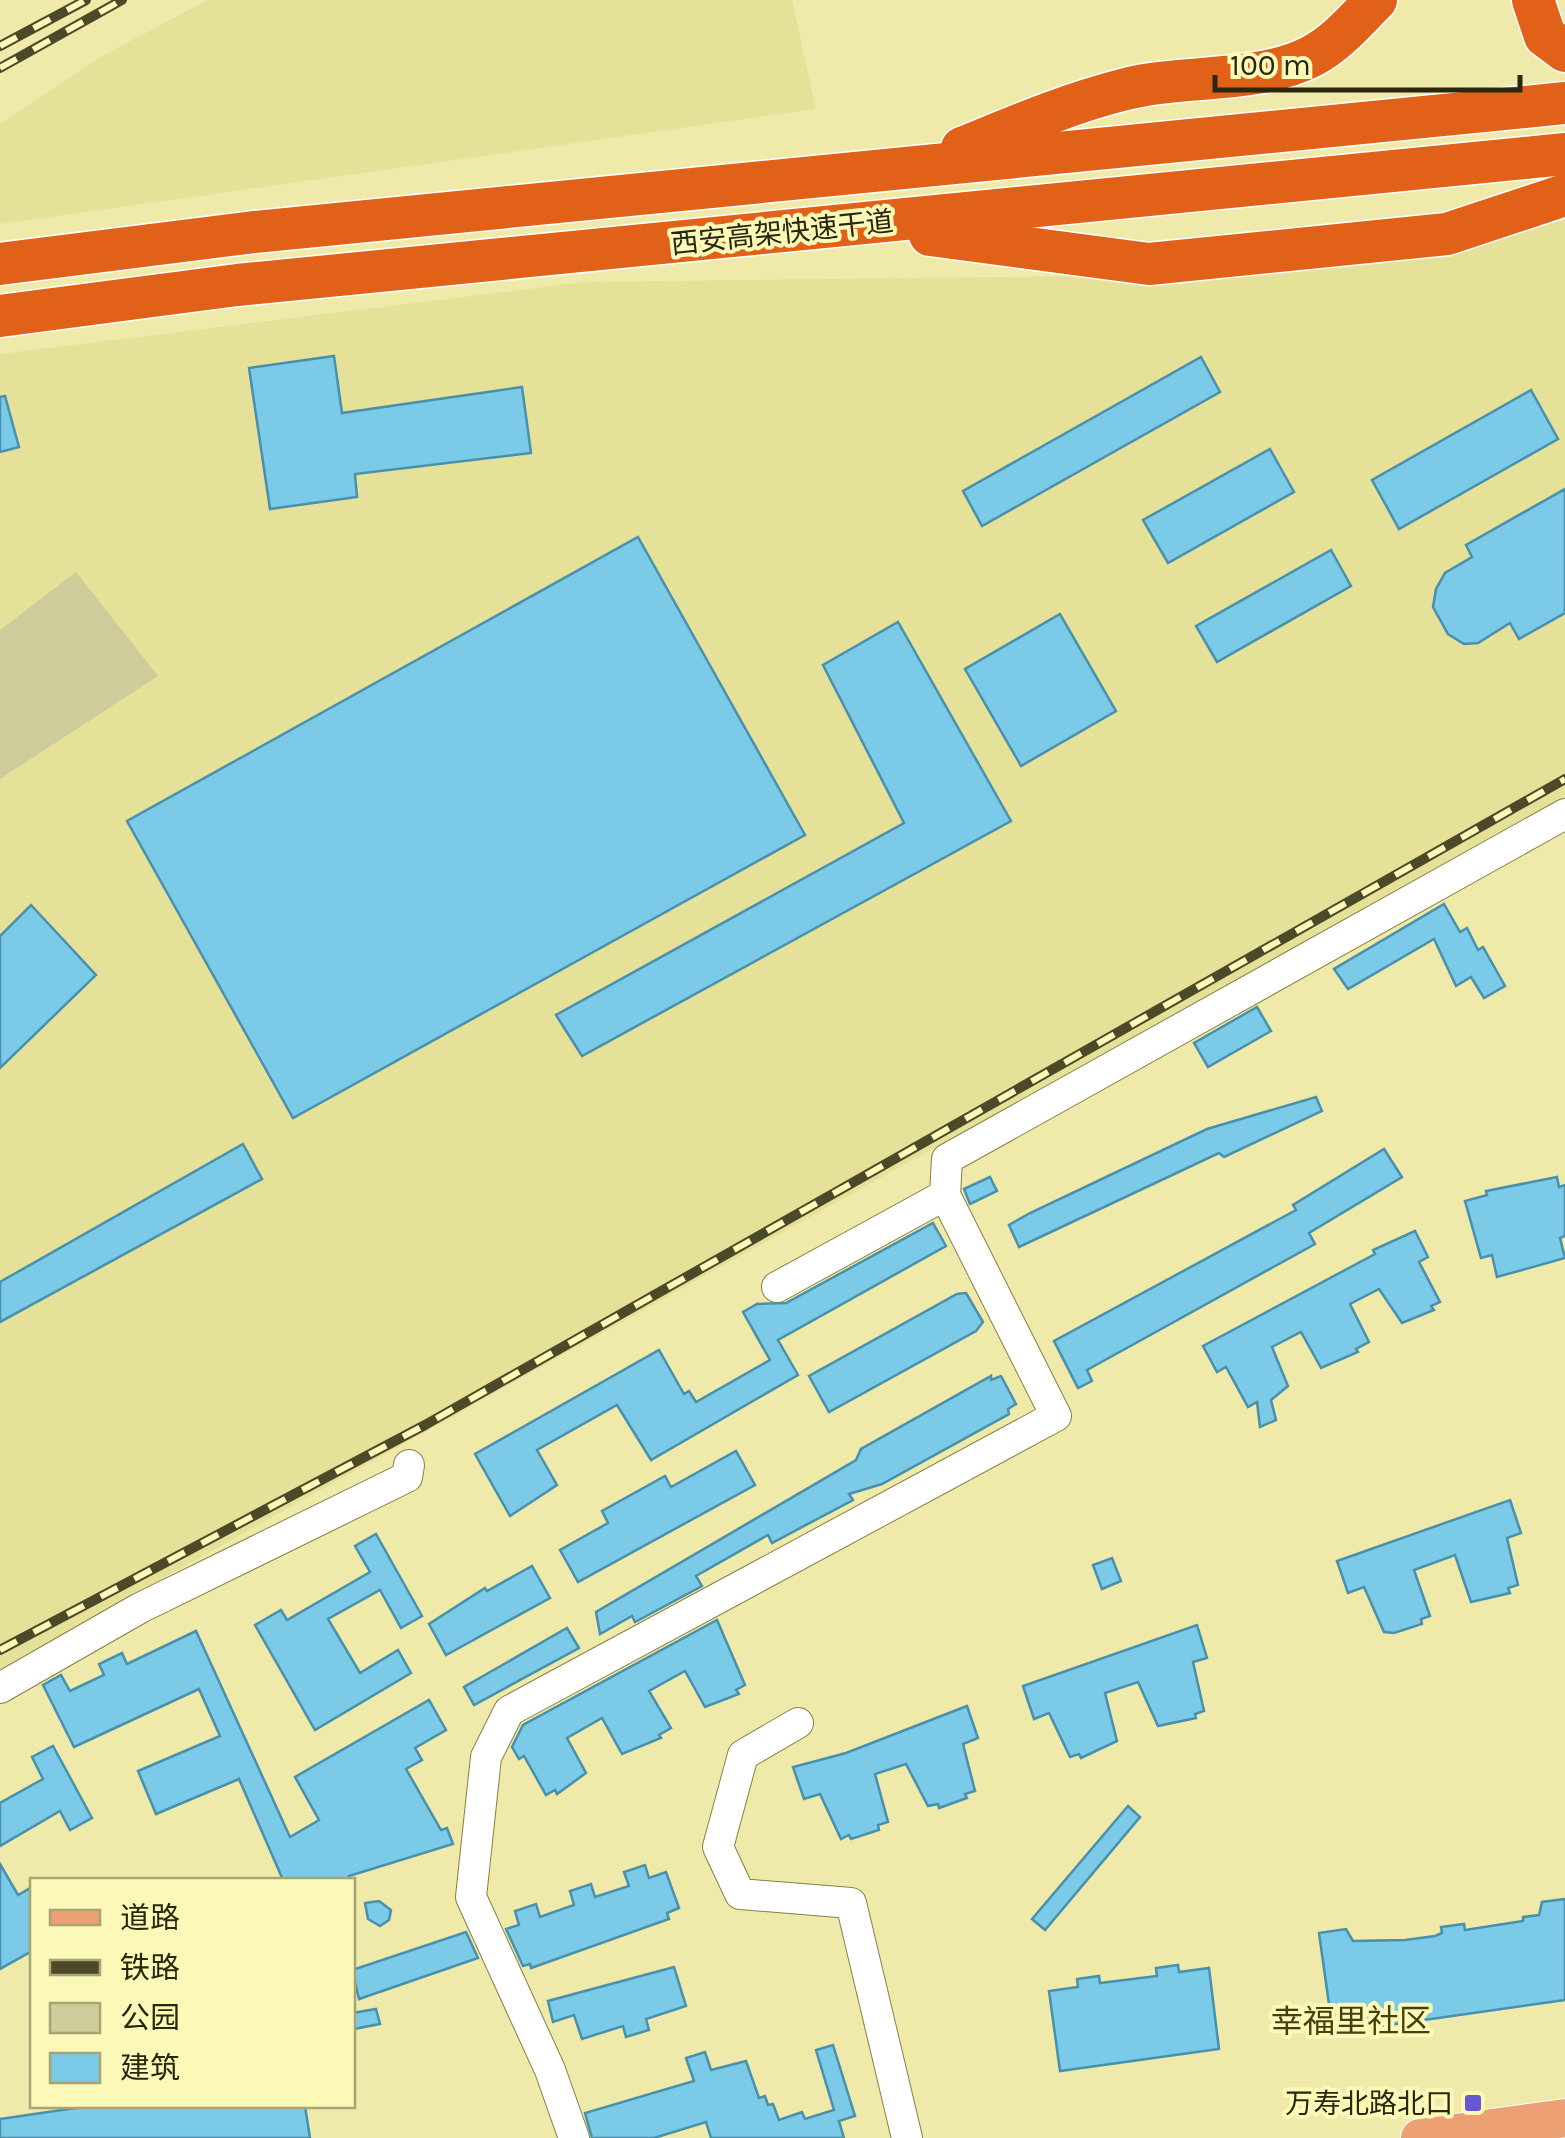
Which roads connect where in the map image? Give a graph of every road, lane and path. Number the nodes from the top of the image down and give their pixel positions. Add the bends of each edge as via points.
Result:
1 (1376, 0) edge
2 (1533, 0) edge
3 (1565, 52) edge
4 (1565, 103) edge
5 (1565, 154) edge
6 (915, 167) junction
7 (1565, 195) edge
8 (830, 228) junction
9 (0, 264) edge
10 (0, 316) edge
11 (1565, 814) edge
12 (945, 1195) junction
13 (778, 1286) dead end
14 (409, 1464) dead end
15 (0, 1688) edge
16 (798, 1723) dead end
17 (1565, 2118) edge
18 (574, 2138) edge
19 (907, 2138) edge
20 (1420, 2138) edge

1 - 6 highway via 1308,59 1261,72 1122,90
2 - 3 highway via 1545,36
4 - 6 highway, 西安高架快速干道
5 - 8 highway, 西安高架快速干道
6 - 9 highway, 西安高架快速干道 via 135,244
7 - 8 highway via 1447,234 1149,264
8 - 10 highway, 西安高架快速干道 via 238,285
11 - 12 street via 947,1160
12 - 13 street
12 - 18 street via 1056,1416 510,1710 486,1758 472,1897
14 - 15 street via 407,1477 140,1608
16 - 19 street via 744,1755 718,1847 740,1894 851,1903
17 - 20 main road

